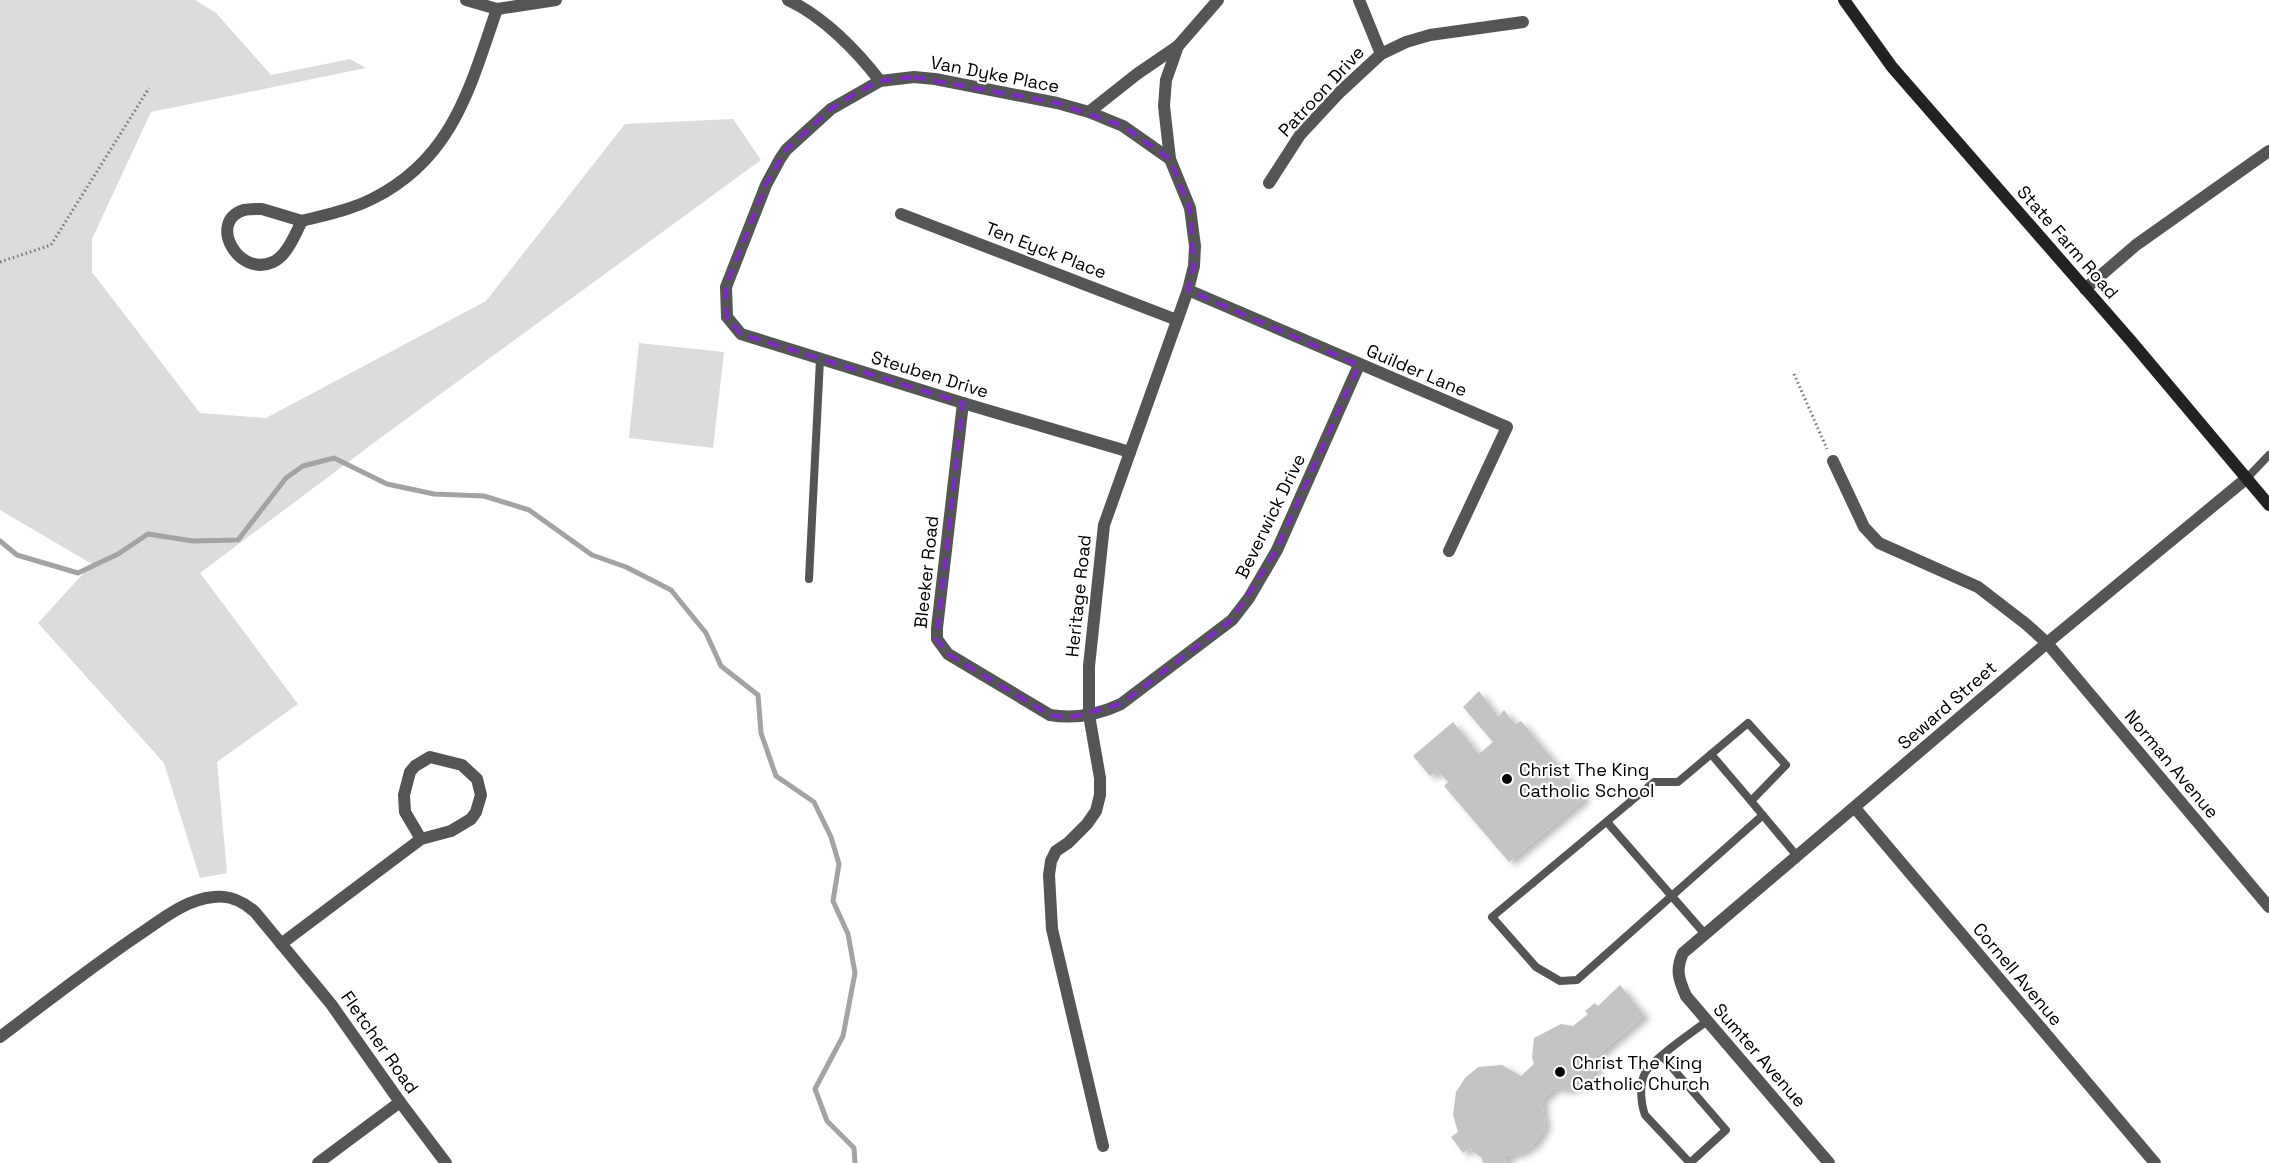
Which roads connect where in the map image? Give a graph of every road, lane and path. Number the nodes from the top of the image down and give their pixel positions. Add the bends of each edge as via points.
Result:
1 (466, 0) edge
2 (556, 0) edge
3 (790, 0) edge
4 (1218, 0) edge
5 (1359, 0) edge
6 (1844, 0) edge
7 (497, 9) junction
8 (1523, 22) dead end
9 (1178, 46) junction
10 (1380, 54) junction
11 (880, 81) junction
12 (149, 88) dead end
13 (1089, 112) junction
14 (2269, 151) edge
15 (1170, 159) junction
16 (1269, 183) dead end
17 (902, 214) dead end
18 (302, 221) junction
19 (0, 262) edge
20 (2085, 289) junction
21 (1188, 290) junction
22 (728, 317) joint
23 (1177, 320) junction
24 (820, 359) junction
25 (1359, 365) junction
26 (1794, 374) dead end
27 (963, 404) junction
28 (1130, 452) junction
29 (2269, 455) edge
30 (1833, 461) joint
31 (2247, 478) junction
32 (2269, 505) edge
33 (1449, 551) dead end
34 (809, 579) dead end
35 (2047, 643) junction
36 (1089, 715) junction
37 (1711, 754) junction
38 (1751, 801) junction
39 (1855, 808) junction
40 (1763, 815) junction
41 (1607, 822) junction
42 (421, 839) junction
43 (1797, 856) junction
44 (1671, 896) junction
45 (2269, 907) edge
46 (1704, 933) junction
47 (281, 944) junction
48 (1678, 965) joint
49 (1707, 1021) junction
50 (0, 1036) edge
51 (1662, 1056) junction
52 (400, 1102) junction
53 (1103, 1146) dead end
54 (318, 1163) edge
55 (446, 1163) edge
56 (1829, 1163) edge
57 (2155, 1163) edge

1 - 7 street
2 - 7 street
3 - 11 street via 844,40
4 - 9 street, Heritage Road
5 - 10 street, Patroon Drive
6 - 20 main road, State Farm Road via 1892,67
7 - 18 street via 462,109 437,147 409,174 372,199
8 - 10 street, Patroon Drive via 1430,35
9 - 13 street, Heritage Road
9 - 15 street, Heritage Road via 1166,81 1164,106
10 - 16 street, Patroon Drive via 1300,135
11 - 13 street, Van Dyke Place via 935,79
11 - 22 street, Van Dyke Place via 831,109 780,159 726,287
12 - 19 path via 51,245
13 - 15 street, Van Dyke Place via 1124,126
14 - 20 street via 2136,244
15 - 21 street, Heritage Road via 1190,208 1195,246
17 - 23 street, Ten Eyck Place
18 - 18 street via 262,209 236,213 227,236 230,247 239,257 260,265 274,262 285,252
20 - 31 main road, State Farm Road
21 - 23 street, Heritage Road
21 - 25 street, Guilder Lane
22 - 24 street, Steuben Drive via 741,334
23 - 28 street, Heritage Road
24 - 27 street, Steuben Drive
24 - 34 lane
25 - 33 street, Guilder Lane via 1507,427
25 - 36 street, Beverwick Drive via 1276,550 1249,598 1232,620 1121,704
26 - 30 path
27 - 28 street, Steuben Drive
27 - 36 street, Bleeker Road via 937,639 948,654 1050,715
28 - 36 street, Heritage Road via 1104,525 1089,666
29 - 31 lane
30 - 35 street, Norman Avenue via 1864,527 1879,543 1978,587
31 - 32 main road, State Farm Road
31 - 35 street, Seward Street
35 - 39 street, Seward Street
35 - 45 street, Norman Avenue
36 - 53 street, Heritage Road via 1100,795 1087,824 1056,851 1051,861 1049,902
37 - 38 lane
37 - 38 lane via 1748,723 1786,765
37 - 41 lane via 1678,782 1654,782
38 - 40 lane
39 - 43 street, Seward Street
39 - 57 street, Cornell Avenue
40 - 43 lane
40 - 44 lane
41 - 44 lane
41 - 44 lane via 1492,918 1536,967 1560,981 1576,980
42 - 42 street via 451,831 476,812 481,795 477,779 462,765 430,757 410,772 404,795 405,812
42 - 47 street
43 - 46 street, Seward Street
44 - 46 lane
46 - 48 street, Seward Street via 1683,953
47 - 50 street, Fletcher Road via 245,903 213,897 182,906
47 - 52 street, Fletcher Road via 331,1004
48 - 49 street, Sumter Avenue via 1678,978 1686,996
49 - 51 lane
49 - 56 street, Sumter Avenue
51 - 51 lane via 1643,1077 1641,1105 1645,1115 1690,1163 1726,1130
52 - 54 street
52 - 55 street, Fletcher Road

